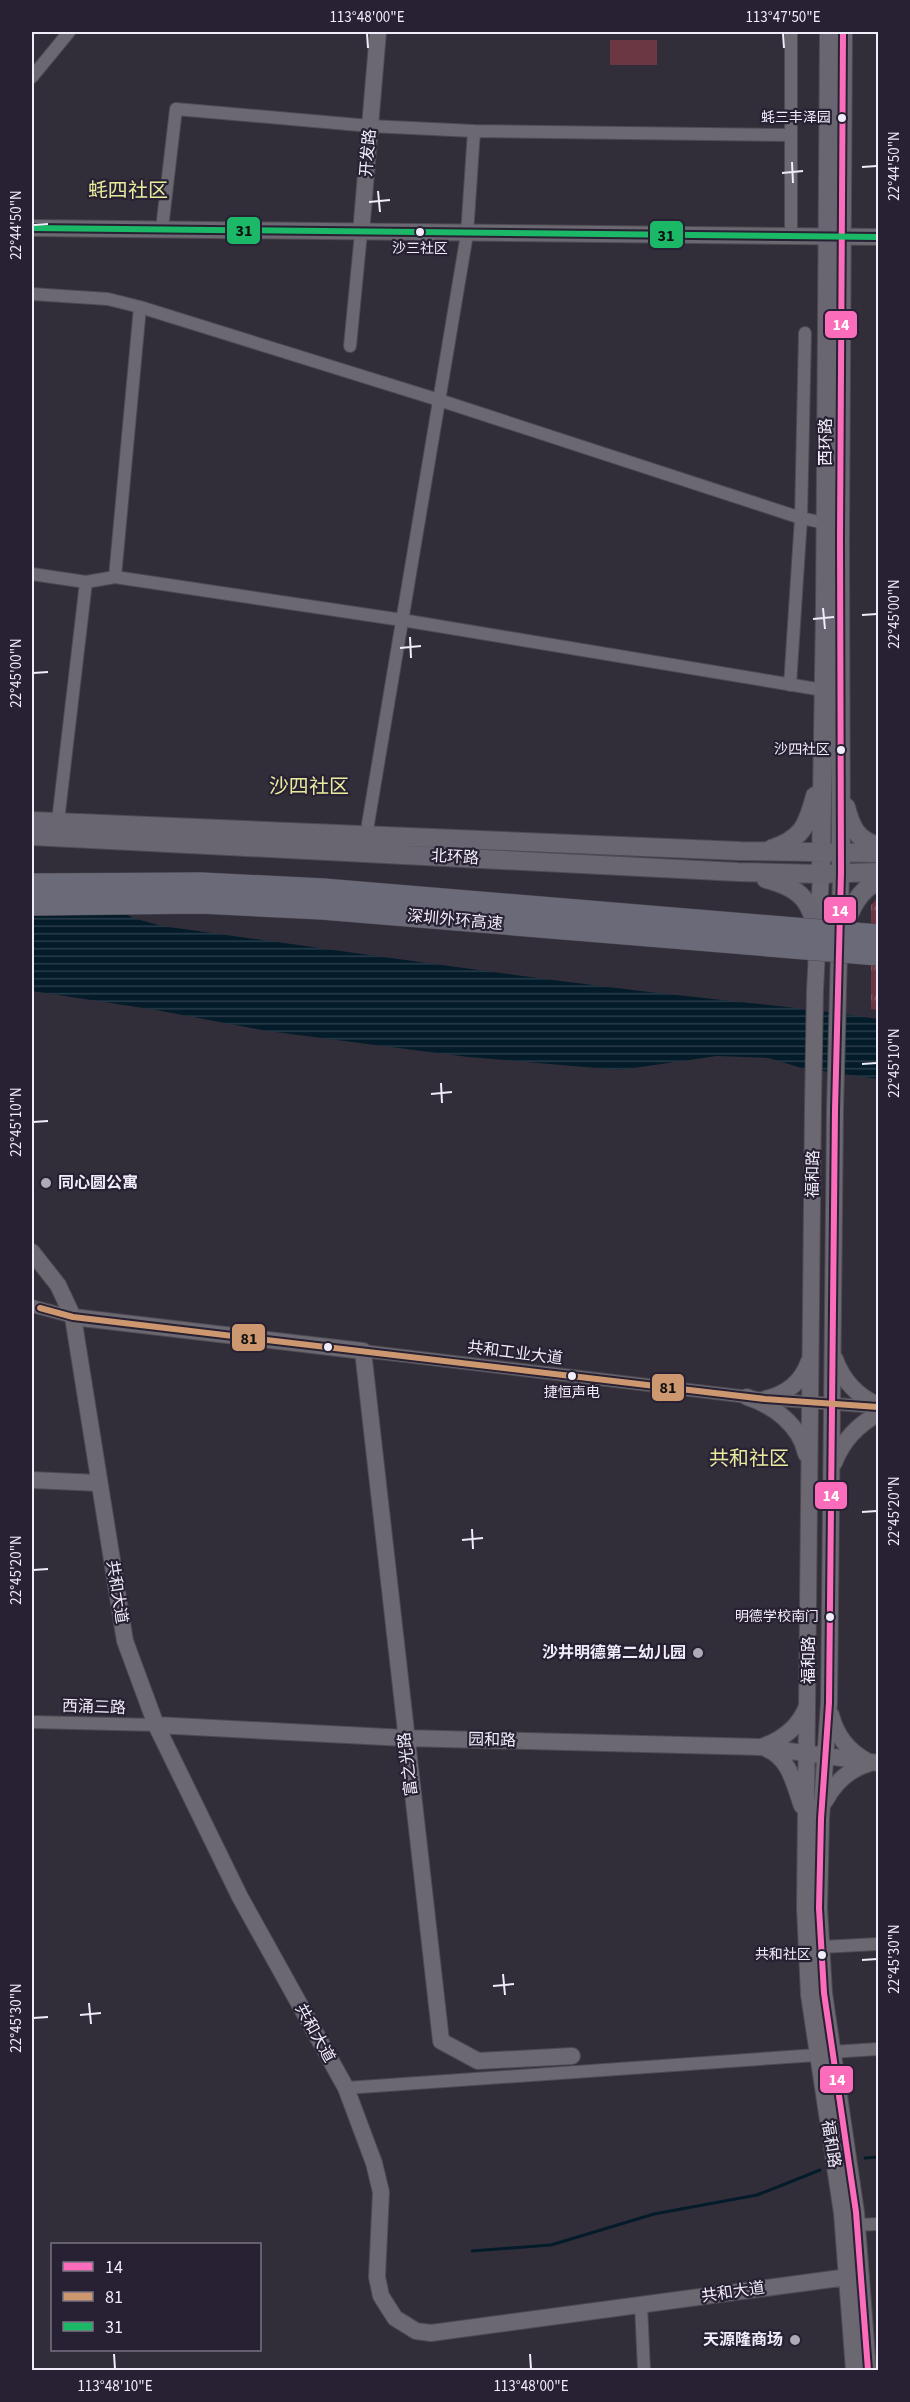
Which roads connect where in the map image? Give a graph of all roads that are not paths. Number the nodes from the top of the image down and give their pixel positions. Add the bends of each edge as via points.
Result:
1 (69, 32) edge
2 (378, 32) edge
3 (791, 32) edge
4 (829, 32) edge
5 (843, 32) edge
6 (32, 77) edge
7 (370, 126) junction
8 (474, 131) junction
9 (791, 135) junction
10 (32, 217) edge
11 (163, 220) junction
12 (791, 226) junction
13 (879, 226) edge
14 (361, 227) junction
15 (32, 228) edge
16 (467, 228) junction
17 (834, 231) junction
18 (879, 237) edge
19 (32, 294) edge
20 (141, 307) junction
21 (805, 333) dead end
22 (350, 346) dead end
23 (439, 399) junction
24 (801, 518) junction
25 (825, 523) junction
26 (32, 574) edge
27 (115, 577) junction
28 (86, 582) junction
29 (402, 620) junction
30 (790, 685) junction
31 (823, 690) junction
32 (822, 768) junction
33 (840, 785) junction
34 (32, 821) edge
35 (57, 821) junction
36 (32, 836) edge
37 (366, 836) junction
38 (879, 846) edge
39 (762, 851) junction
40 (822, 852) junction
41 (840, 853) junction
42 (879, 853) edge
43 (738, 872) junction
44 (879, 872) edge
45 (841, 873) junction
46 (821, 874) junction
47 (879, 881) edge
48 (32, 884) edge
49 (32, 904) edge
50 (879, 935) edge
51 (818, 937) junction
52 (839, 939) junction
53 (879, 955) edge
54 (32, 1252) edge
55 (32, 1305) edge
56 (73, 1317) junction
57 (811, 1348) junction
58 (833, 1349) junction
59 (363, 1351) junction
60 (747, 1397) junction
61 (765, 1399) junction
62 (810, 1402) junction
63 (832, 1404) junction
64 (879, 1406) edge
65 (879, 1414) edge
66 (810, 1473) junction
67 (831, 1473) junction
68 (32, 1480) edge
69 (99, 1483) junction
70 (809, 1703) junction
71 (829, 1703) junction
72 (32, 1722) edge
73 (156, 1725) junction
74 (405, 1738) junction
75 (760, 1747) junction
76 (807, 1754) junction
77 (827, 1756) junction
78 (875, 1763) edge
79 (822, 1810) junction
80 (805, 1817) junction
81 (879, 1944) edge
82 (821, 1947) junction
83 (879, 2049) edge
84 (824, 2054) junction
85 (572, 2056) dead end
86 (346, 2088) junction
87 (879, 2224) edge
88 (857, 2225) junction
89 (848, 2277) junction
90 (641, 2305) junction
91 (644, 2370) edge
92 (854, 2370) edge
93 (868, 2370) edge

1 - 6 street
2 - 7 street, 开发路
3 - 9 street
4 - 17 main road, 西环路
5 - 17 main road, 西环路
7 - 8 street
7 - 11 street via 176,109
7 - 14 street, 开发路
8 - 9 street
8 - 16 street
9 - 12 street
10 - 11 street
11 - 14 street
12 - 16 street
12 - 17 street
13 - 17 street
14 - 15 street
14 - 16 street
14 - 22 street, 开发路
16 - 17 street
16 - 23 street
17 - 18 street
17 - 25 main road, 西环路
17 - 33 main road, 西环路
19 - 20 street via 108,299
20 - 23 street
20 - 27 street
21 - 24 street
23 - 24 street
23 - 29 street
24 - 25 street
24 - 30 street
25 - 31 main road, 西环路
26 - 28 street
27 - 28 street
27 - 29 street
28 - 35 street
29 - 30 street
29 - 37 street
30 - 31 street
31 - 32 main road, 西环路
32 - 39 main road via 810,817 802,831 790,841
32 - 40 main road, 西环路
33 - 38 main road via 854,831 864,841
33 - 41 main road, 西环路
34 - 35 main road, 北环路
35 - 37 main road, 北环路
36 - 43 main road, 北环路
37 - 39 main road, 北环路
39 - 40 main road, 北环路
40 - 41 main road, 北环路
40 - 46 main road, 西环路
41 - 42 main road, 北环路
41 - 45 main road, 西环路
43 - 46 main road, 北环路
43 - 51 main road via 779,882 800,894 814,914
44 - 45 main road, 北环路
45 - 46 main road, 北环路
45 - 52 street, 福和路
46 - 51 street, 福和路
47 - 52 main road via 857,898
48 - 50 highway, 深圳外环高速, bridge via 161,882 303,887
49 - 53 highway, 深圳外环高速, bridge via 141,902 292,907
51 - 57 street, 福和路
52 - 58 street, 福和路
54 - 56 street, 共和大道 via 58,1285
55 - 56 street
56 - 59 street
56 - 69 street, 共和大道
57 - 61 street via 805,1371 796,1384
57 - 62 street, 福和路
58 - 63 street, 福和路
58 - 64 street via 848,1384
59 - 60 street, 共和工业大道
59 - 74 street, 富之光路
60 - 61 street, 共和工业大道
60 - 66 street via 776,1411 792,1426 804,1444
61 - 62 street, 共和工业大道
62 - 63 street, 共和工业大道
62 - 66 street, 福和路
63 - 64 street, 共和工业大道
63 - 67 street, 福和路
65 - 67 street via 848,1437
66 - 70 street, 福和路
67 - 71 street, 福和路
68 - 69 street
69 - 73 street, 共和大道 via 125,1641
70 - 75 street via 788,1733
70 - 76 street, 福和路
71 - 77 street, 福和路
71 - 78 street via 833,1724 844,1743 861,1758
72 - 73 street, 西涌三路
73 - 74 street, 园和路
73 - 86 street, 共和大道 via 240,1897
74 - 75 street, 园和路
74 - 85 street, 富之光路 via 441,2041 478,2061
75 - 76 street, 园和路
75 - 80 street via 776,1753 787,1765
76 - 77 street, 园和路
76 - 80 street, 福和路
77 - 78 street, 园和路
77 - 79 street, 福和路
78 - 79 street via 852,1770 836,1783
79 - 82 street, 福和路
80 - 84 street, 福和路 via 806,1945
81 - 82 street
82 - 84 street, 福和路
83 - 84 street
84 - 86 street
84 - 88 street, 福和路
84 - 89 street, 福和路
86 - 90 street, 共和大道 via 381,2192 377,2277 381,2296 395,2318 416,2331 431,2334
87 - 88 street
88 - 93 street, 福和路
89 - 90 street, 共和大道
89 - 92 street, 福和路
90 - 91 street

